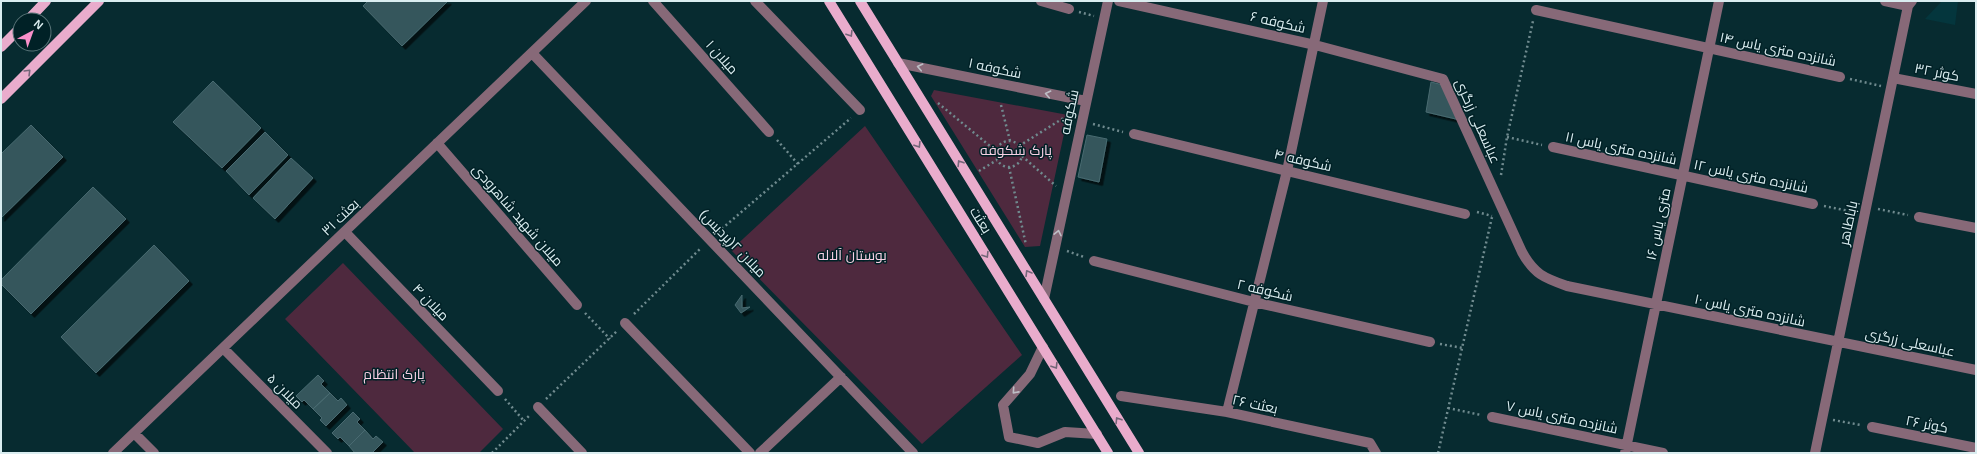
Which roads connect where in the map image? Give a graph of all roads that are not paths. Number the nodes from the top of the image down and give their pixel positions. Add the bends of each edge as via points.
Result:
1 (46, 1) edge
2 (99, 1) edge
3 (586, 1) edge
4 (653, 1) edge
5 (755, 1) edge
6 (829, 1) edge
7 (860, 1) edge
8 (1041, 1) edge
9 (1108, 1) edge
10 (1118, 1) edge
11 (1323, 1) edge
12 (1719, 1) edge
13 (1885, 1) edge
14 (1910, 3) edge
15 (1069, 9) road end
16 (1536, 10) road end
17 (36, 12) edge
18 (12, 36) edge
19 (1315, 45) junction
20 (1, 47) edge
21 (1709, 48) junction
22 (532, 52) junction
23 (898, 63) junction
24 (1840, 77) road end
25 (1892, 83) junction
26 (1976, 94) edge
27 (1, 99) edge
28 (1086, 102) junction
29 (860, 110) road end
30 (769, 132) road end
31 (1134, 134) road end
32 (437, 143) junction
33 (1553, 147) road end
34 (1287, 171) junction
35 (1683, 175) junction
36 (1813, 204) road end
37 (1465, 214) dead end
38 (1919, 217) road end
39 (1976, 228) edge
40 (345, 232) junction
41 (1522, 252) joint
42 (1094, 261) road end
43 (1044, 299) junction
44 (1254, 302) junction
45 (577, 305) road end
46 (1656, 305) junction
47 (625, 323) road end
48 (1430, 342) road end
49 (1838, 342) junction
50 (1043, 347) junction
51 (222, 348) junction
52 (1976, 370) edge
53 (841, 377) junction
54 (498, 391) road end
55 (1121, 396) dead end
56 (538, 407) road end
57 (1227, 412) junction
58 (1492, 417) road end
59 (1872, 428) road end
60 (134, 433) junction
61 (1097, 434) junction
62 (1976, 448) edge
63 (1626, 449) edge
64 (112, 453) edge
65 (154, 453) edge
66 (327, 453) edge
67 (582, 453) edge
68 (750, 453) edge
69 (760, 453) edge
70 (913, 453) edge
71 (1108, 453) edge
72 (1139, 453) edge
73 (1376, 453) edge
74 (1663, 453) edge
75 (1815, 453) edge

1 - 17 main road
27 -> 2 main road
3 - 22 street, بعثت ۳۱
4 - 30 street, میلان ۱
5 - 29 street
6 -> 50 main road, بعثت
7 - 23 main road, بعثت
8 - 15 street
9 - 28 street, شکوفه
10 - 19 street, شکوفه ۶
11 - 19 street
12 - 21 street, ۱۶ متری یاس
13 - 14 street
14 - 25 street, باباطاهر
16 - 21 street, شانزده متری یاس ۱۴
18 - 20 main road
19 - 34 street
19 - 41 street, عباسعلی زرگری via 1443,79
21 - 24 street, شانزده متری یاس ۱۴
21 - 35 street, ۱۶ متری یاس
22 - 32 street, بعثت ۳۱
22 - 53 street, میلان ۲(پردیس)
28 -> 23 street, شکوفه ۱
43 -> 23 main road, بعثت
25 - 26 street, کوثر ۳۲
25 - 49 street, باباطاهر
43 -> 28 street, شکوفه
31 - 34 street, شکوفه ۴
32 - 40 street, بعثت ۳۱
32 - 45 street, میلان شهید شاهرودی
33 - 35 street, شانزده متری یاس ۱۱
34 - 37 street, شکوفه ۴
34 - 44 street
35 - 36 street, شانزده متری یاس ۱۲
35 - 46 street, ۱۶ متری یاس
38 - 39 street
40 - 51 street, بعثت ۳۱
40 - 54 street, میلان ۴
41 - 46 street, شانزده متری یاس ۱۰ via 1530,267 1544,278 1567,286
42 - 44 street, شکوفه ۲
72 -> 43 main road, بعثت
44 - 48 street, شکوفه ۲
44 - 57 street
46 - 49 street, شانزده متری یاس ۱۰
46 - 63 street, ۱۶ متری یاس
47 - 68 street
49 - 52 street, عباسعلی زرگری
49 - 75 street, باباطاهر
50 -> 61 main road, بعثت
50 -> 61 street via 1030,374 1003,405 1008,437 1038,443 1065,432
51 - 60 street, بعثت ۳۱
51 - 66 street, میلان ۵
53 - 69 street
53 - 70 street, میلان ۲(پردیس)
55 - 57 street, بعثت ۲۶
56 - 67 street
57 - 73 street, بعثت ۲۶ via 1370,443
58 - 63 street, شانزده متری یاس ۷
59 - 62 street, کوثر ۲۶
60 - 64 street, بعثت ۳۱
60 - 65 street
61 - 71 main road, بعثت
63 - 74 street, شانزده متری یاس ۷

